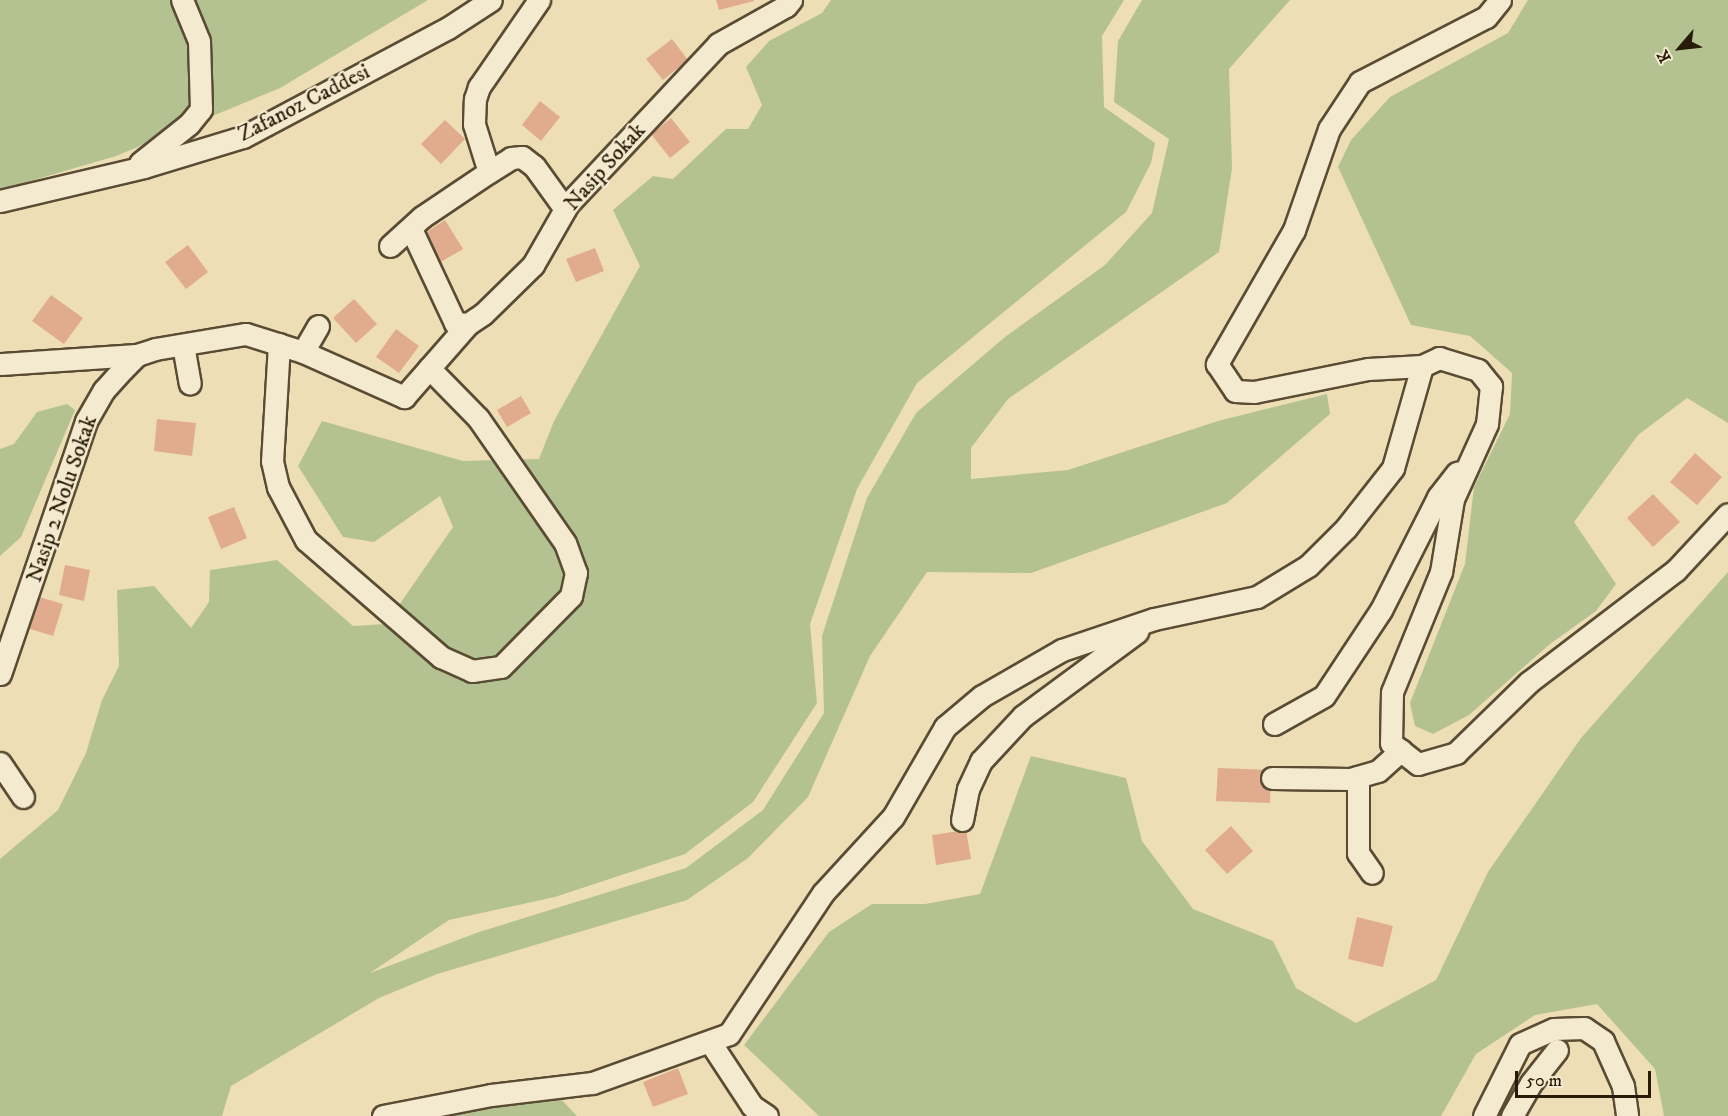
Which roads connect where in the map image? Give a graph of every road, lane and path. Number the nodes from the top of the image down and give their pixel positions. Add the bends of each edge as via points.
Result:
1 (182, 0) edge
2 (491, 0) edge
3 (539, 0) edge
4 (790, 0) edge
5 (1500, 0) edge
6 (132, 170) junction
7 (489, 172) junction
8 (0, 201) edge
9 (565, 209) junction
10 (412, 231) junction
11 (390, 246) dead end
12 (468, 324) junction
13 (318, 326) dead end
14 (279, 344) junction
15 (183, 345) junction
16 (303, 352) junction
17 (137, 355) junction
18 (0, 364) edge
19 (1422, 366) junction
20 (429, 368) junction
21 (190, 383) dead end
22 (1476, 449) junction
23 (1728, 514) edge
24 (1154, 619) junction
25 (0, 674) edge
26 (1274, 724) dead end
27 (1401, 750) junction
28 (0, 763) edge
29 (1272, 777) dead end
30 (1358, 777) junction
31 (23, 797) dead end
32 (962, 820) dead end
33 (1372, 873) dead end
34 (710, 1042) junction
35 (1557, 1050) dead end
36 (1486, 1111) edge
37 (1512, 1113) edge
38 (383, 1116) edge
39 (766, 1116) edge
40 (1627, 1116) edge

1 - 6 street via 199,41 201,109 189,124
2 - 6 street, Zafanoz Caddesi via 448,28 243,137
3 - 7 street via 479,87 475,99 474,124
4 - 9 street, Nasip Sokak via 786,6 718,44
5 - 19 street via 1486,17 1360,82 1329,129 1294,230 1217,364 1235,391 1254,392 1368,369
6 - 8 street, Zafanoz Caddesi
7 - 9 street via 511,158 522,157 534,166
7 - 10 street via 422,217
9 - 12 street, Nasip Sokak via 532,265 483,315
10 - 11 street
10 - 12 street via 455,323
12 - 20 street, Nasip Sokak
13 - 16 street
14 - 15 street via 246,334
14 - 16 street
14 - 20 street via 272,461 278,487 306,540 441,657 472,671 501,667 571,596 576,573 565,543 478,418
15 - 17 street
15 - 21 street
16 - 20 street, Nasip Sokak via 404,397
17 - 18 street
17 - 25 street, Nasip 2 Nolu Sokak via 104,390 86,421
19 - 22 street via 1439,358 1478,370 1491,386 1487,424
19 - 24 street via 1393,468 1346,528 1308,566 1257,597
22 - 26 street via 1438,497 1381,610 1324,696
22 - 27 street via 1453,500 1441,572 1392,692 1391,743
23 - 27 street via 1676,570 1529,682 1456,753 1418,764
24 - 32 street via 1023,716 981,761 968,789
24 - 34 street via 1062,650 982,696 945,727 893,818 822,893 729,1034
27 - 30 street via 1378,771
28 - 31 street
29 - 30 street via 1325,781
30 - 33 street via 1358,853
34 - 38 street via 592,1083 491,1095
34 - 39 street via 752,1106
35 - 37 street
36 - 37 street
36 - 40 street via 1520,1044 1554,1029 1584,1028 1604,1041 1623,1086

